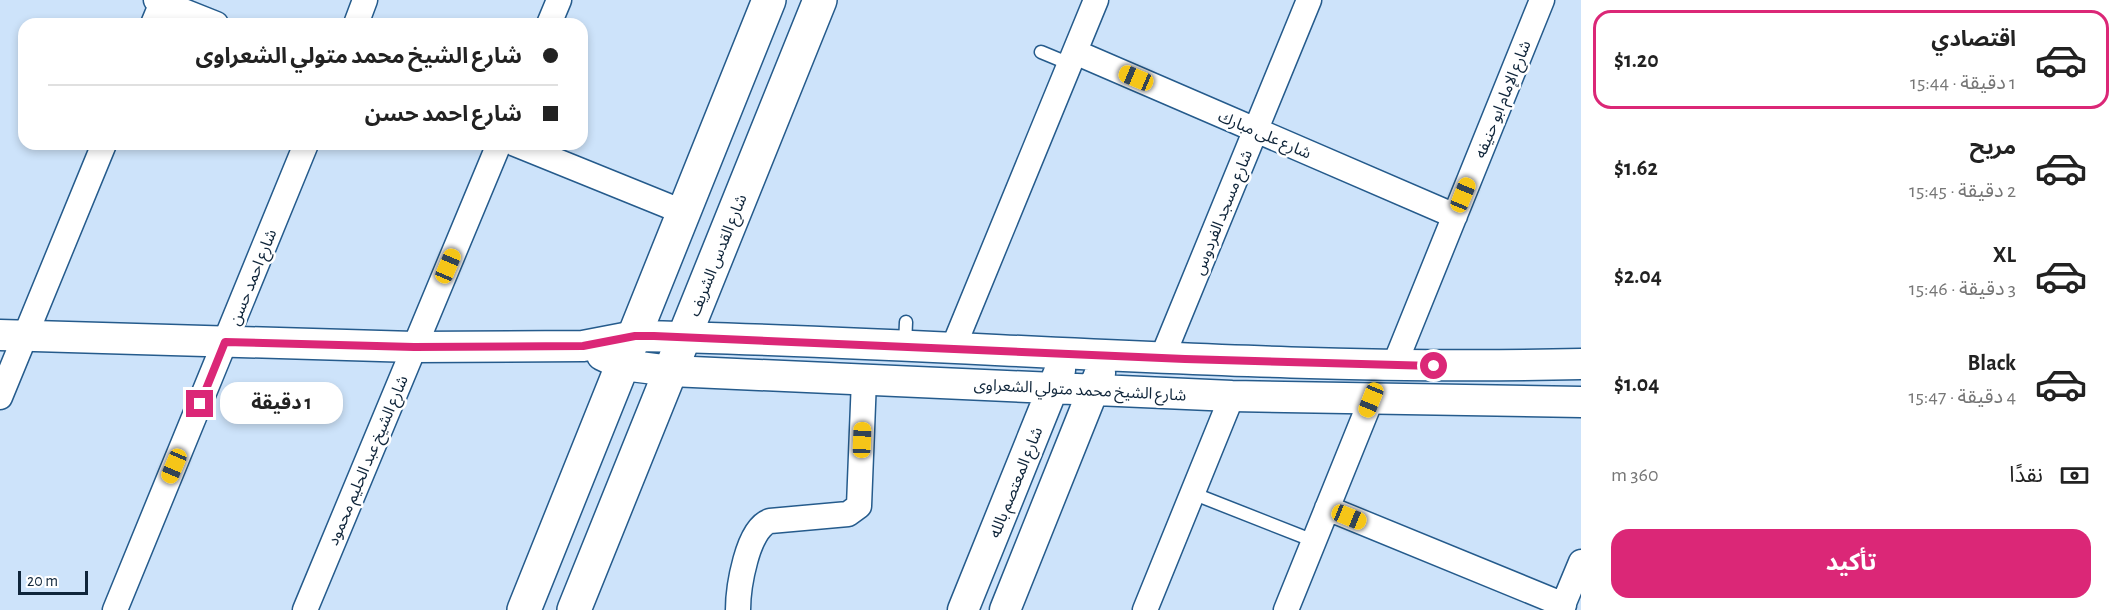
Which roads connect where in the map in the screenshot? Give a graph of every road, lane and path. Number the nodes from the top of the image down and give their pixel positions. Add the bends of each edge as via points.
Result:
1 (365, 0) edge
2 (559, 0) edge
3 (769, 0) edge
4 (820, 0) edge
5 (1096, 0) edge
6 (1309, 0) edge
7 (1542, 0) edge
8 (158, 7) edge
9 (196, 18) edge
10 (358, 18) edge
11 (552, 18) edge
12 (1041, 52) dead end
13 (1073, 58) junction
14 (1256, 130) junction
15 (101, 150) edge
16 (304, 150) edge
17 (496, 150) edge
18 (530, 150) edge
19 (683, 212) junction
20 (1455, 216) junction
21 (13, 336) edge
22 (684, 337) junction
23 (225, 342) junction
24 (414, 347) junction
25 (953, 348) junction
26 (629, 350) junction
27 (1067, 353) junction
28 (1107, 356) junction
29 (1162, 358) junction
30 (1581, 364) edge
31 (1394, 366) junction
32 (671, 371) junction
33 (864, 380) junction
34 (1053, 388) junction
35 (1094, 389) junction
36 (1232, 396) junction
37 (0, 397) edge
38 (1371, 400) junction
39 (1581, 402) edge
40 (1192, 493) junction
41 (1327, 508) junction
42 (1314, 541) junction
43 (1581, 564) edge
44 (1563, 607) edge
45 (115, 610) edge
46 (305, 610) edge
47 (524, 610) edge
48 (574, 610) edge
49 (738, 610) edge
50 (963, 610) edge
51 (1005, 610) edge
52 (1145, 610) edge
53 (1286, 610) edge

1 - 10 street
2 - 11 street
3 - 19 main road
4 - 22 main road, شارع القدس الشريف
5 - 13 street
6 - 14 street, شارع مسجد الفردوس
7 - 20 street, شارع الإمام ابو حنيفه
8 - 9 street
12 - 13 lane
13 - 14 street, شارع على مبارك
13 - 25 street
14 - 20 street, شارع على مبارك
14 - 29 street, شارع مسجد الفردوس
15 - 21 street
16 - 23 street, شارع احمد حسن
17 - 24 street, شارع الشيخ عبد الحليم محمود
18 - 19 street
19 - 26 main road
20 - 31 street, شارع الإمام ابو حنيفه
21 - 23 street, شارع الشيخ محمد متولي الشعراوى
21 - 37 street
22 - 25 street, شارع الشيخ محمد متولي الشعراوى via 905,334
22 - 26 street, شارع الشيخ محمد متولي الشعراوى
22 - 32 main road, شارع القدس الشريف
23 - 24 street, شارع الشيخ محمد متولي الشعراوى
23 - 45 street, شارع احمد حسن
24 - 26 street, شارع الشيخ محمد متولي الشعراوى via 583,346
24 - 46 street, شارع الشيخ عبد الحليم محمود
25 - 27 street, شارع الشيخ محمد متولي الشعراوى
26 - 32 street, شارع الشيخ محمد متولي الشعراوى
26 - 47 main road
27 - 28 street, شارع الشيخ محمد متولي الشعراوى
27 - 34 street, شارع المعتصم بالله
28 - 29 street, شارع الشيخ محمد متولي الشعراوى
28 - 35 street
29 - 31 street, شارع الشيخ محمد متولي الشعراوى
30 - 31 street, شارع الشيخ محمد متولي الشعراوى
32 - 33 street, شارع الشيخ محمد متولي الشعراوى
32 - 48 main road, شارع القدس الشريف
33 - 34 street, شارع الشيخ محمد متولي الشعراوى
33 - 49 street via 859,506 848,514 763,524 746,561
34 - 35 street, شارع الشيخ محمد متولي الشعراوى
34 - 50 street, شارع المعتصم بالله
35 - 36 street, شارع الشيخ محمد متولي الشعراوى
35 - 51 street
36 - 38 street, شارع الشيخ محمد متولي الشعراوى
36 - 40 street
38 - 39 street, شارع الشيخ محمد متولي الشعراوى
38 - 41 street
40 - 42 lane
40 - 52 street
41 - 42 street
41 - 44 street
42 - 53 street
43 - 44 street

